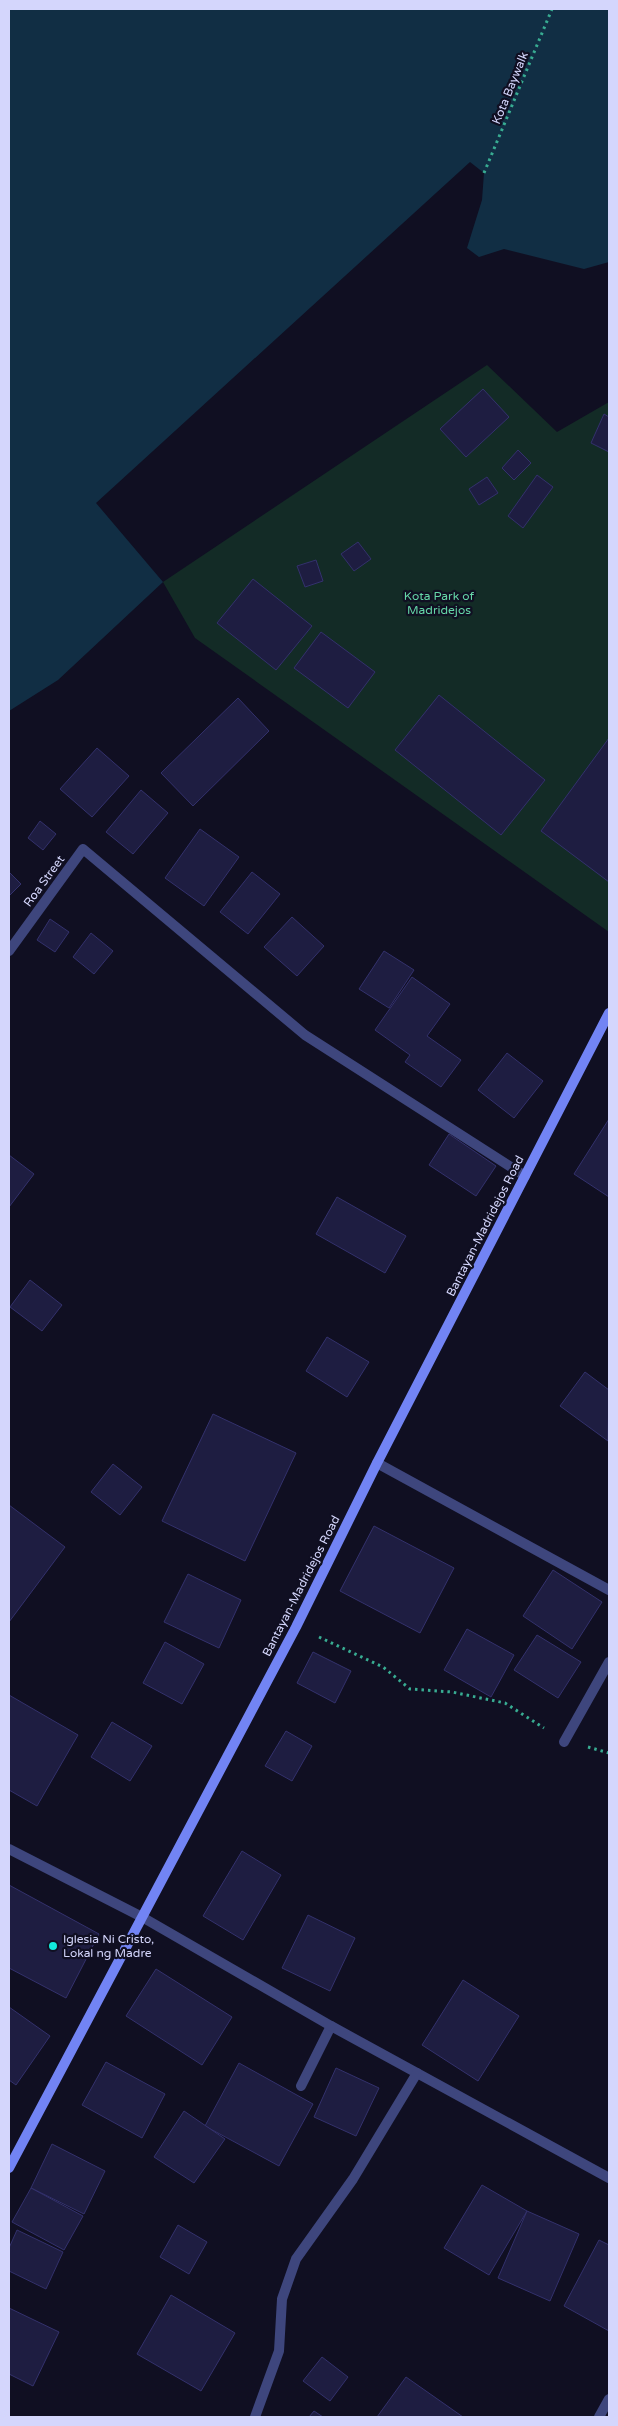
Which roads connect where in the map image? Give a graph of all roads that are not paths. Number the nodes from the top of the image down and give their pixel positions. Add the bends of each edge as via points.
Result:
1 (9, 952) edge
2 (609, 1013) edge
3 (525, 1176) junction
4 (377, 1463) junction
5 (609, 1590) edge
6 (609, 1662) edge
7 (564, 1742) road end
8 (9, 1849) edge
9 (142, 1917) junction
10 (331, 2026) junction
11 (417, 2073) junction
12 (301, 2086) dead end
13 (9, 2168) edge
14 (609, 2178) edge
15 (609, 2399) edge
16 (255, 2417) edge
17 (599, 2417) edge

1 - 3 street, Roa Street via 83,849 305,1035
2 - 3 street, Bantayan-Madridejos Road
3 - 4 street, Bantayan-Madridejos Road
4 - 5 street
4 - 9 street, Bantayan-Madridejos Road via 296,1627
6 - 7 street
8 - 9 street
9 - 10 street
9 - 13 street, Bantayan-Madridejos Road
10 - 11 street
10 - 12 street
11 - 14 street
11 - 16 street via 353,2179 296,2259 282,2299 279,2350
15 - 17 street

